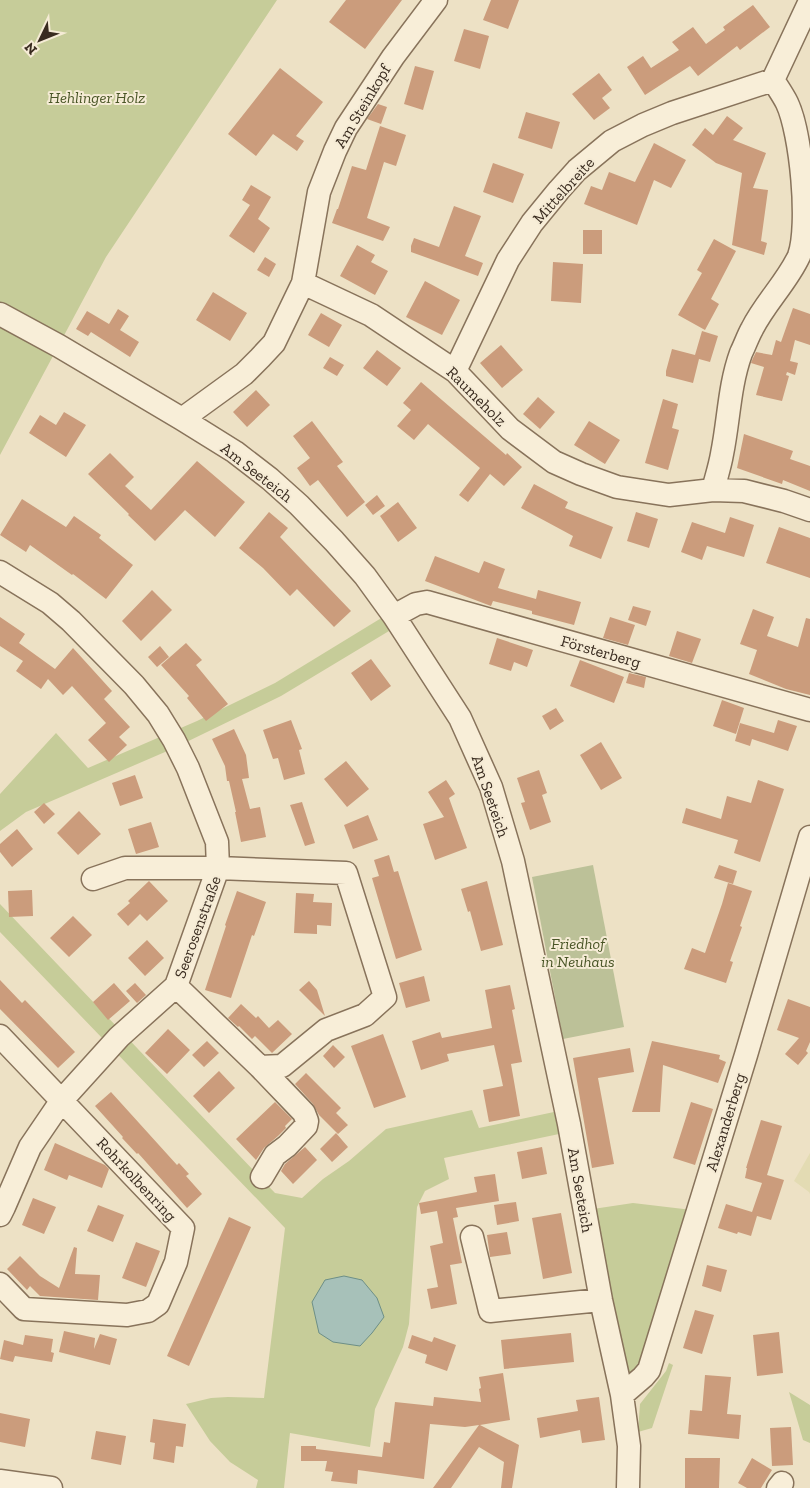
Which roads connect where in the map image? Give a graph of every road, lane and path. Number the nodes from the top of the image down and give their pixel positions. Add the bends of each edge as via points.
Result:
1 (436, 0) edge
2 (810, 2) edge
3 (773, 80) junction
4 (303, 283) junction
5 (0, 314) edge
6 (455, 371) junction
7 (182, 418) junction
8 (713, 490) junction
9 (810, 510) edge
10 (0, 572) edge
11 (394, 616) junction
12 (810, 710) edge
13 (810, 837) edge
14 (218, 868) junction
15 (94, 879) dead end
16 (176, 986) junction
17 (0, 1036) edge
18 (260, 1067) junction
19 (62, 1100) junction
20 (262, 1177) dead end
21 (0, 1214) edge
22 (472, 1237) dead end
23 (0, 1284) edge
24 (601, 1300) junction
25 (622, 1395) junction
26 (0, 1481) edge
27 (51, 1488) edge
28 (628, 1488) edge

1 - 4 street, Am Steinkopf via 393,57 346,128 335,151 319,192
2 - 3 street
3 - 6 street, Mittelbreite via 643,125 612,141 577,170 532,223 508,260
3 - 8 street via 787,104 798,140 804,177 804,238 793,267 752,328 741,354
4 - 6 street, Raumeholz via 371,315
4 - 7 street via 274,343 244,374
5 - 7 street, Am Seeteich
6 - 8 street, Raumeholz via 510,429 554,462 616,487 669,495
7 - 11 street, Am Seeteich via 235,452 292,499 340,548
8 - 9 street, Raumeholz via 744,491
10 - 14 street, Seerosenstraße via 50,603 72,622 158,714 188,768 217,842
11 - 12 street, Försterberg via 426,602
11 - 24 street, Am Seeteich via 460,718 491,787 513,861 569,1124
13 - 25 street, Alexanderberg via 649,1370
14 - 15 street via 125,868
14 - 16 street, Seerosenstraße
14 - 18 street via 346,873 386,997 365,1015 326,1030 282,1066
16 - 18 street
16 - 19 street, Seerosenstraße via 119,1037
17 - 19 street
18 - 20 street via 304,1113 307,1121 306,1126 275,1155
19 - 21 street, Seerosenstraße via 30,1147
19 - 23 street, Rohrkolbenring via 184,1228 176,1262 158,1304 148,1311 127,1315 24,1309
22 - 24 street via 490,1311
24 - 25 street, Am Seeteich
25 - 28 street, Am Seeteich via 629,1446
26 - 27 street

